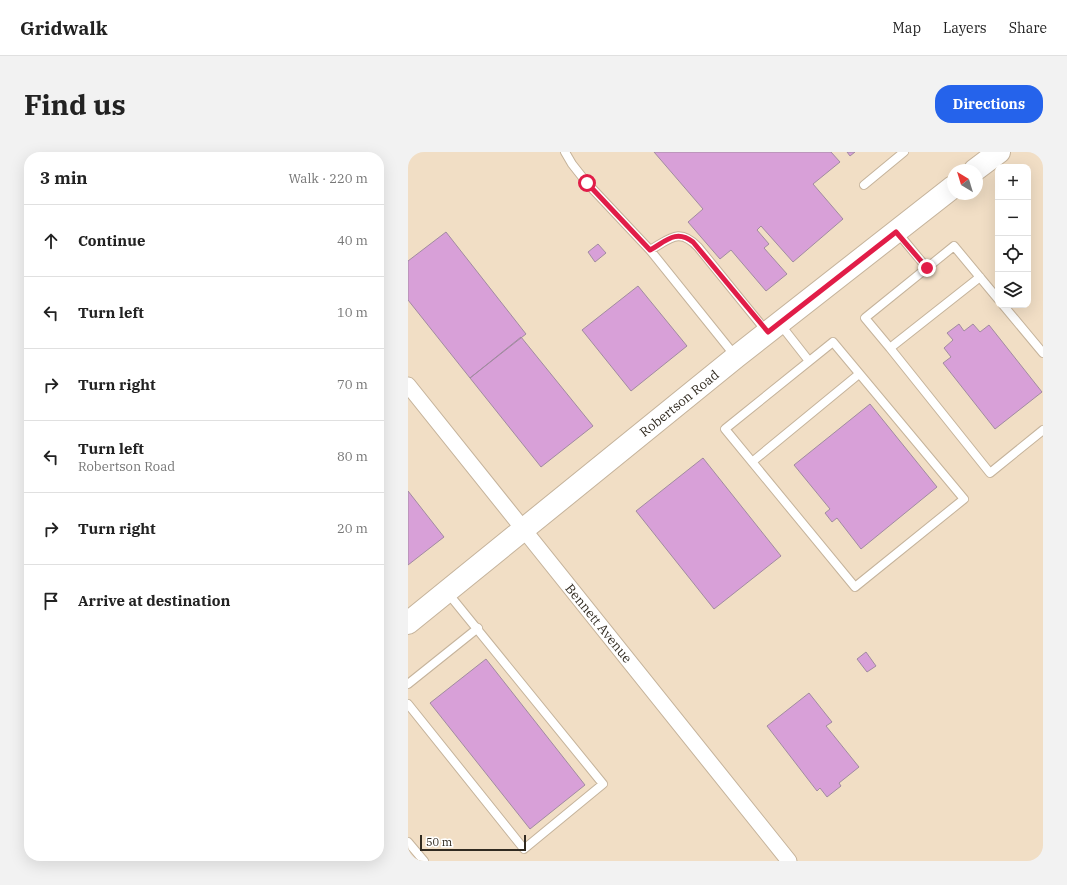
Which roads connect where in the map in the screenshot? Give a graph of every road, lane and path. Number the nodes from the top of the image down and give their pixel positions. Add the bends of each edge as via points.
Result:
1 (565, 152) edge
2 (904, 152) edge
3 (998, 152) edge
4 (983, 164) edge
5 (864, 184) dead end
6 (947, 193) edge
7 (896, 232) junction
8 (650, 250) junction
9 (927, 268) junction
10 (980, 277) junction
11 (995, 295) edge
12 (1006, 308) edge
13 (773, 328) junction
14 (890, 348) junction
15 (1043, 353) edge
16 (736, 357) junction
17 (809, 361) junction
18 (859, 374) junction
19 (408, 385) edge
20 (1043, 430) edge
21 (752, 462) junction
22 (524, 529) junction
23 (447, 592) junction
24 (408, 623) edge
25 (478, 628) junction
26 (408, 684) edge
27 (408, 704) edge
28 (408, 842) edge
29 (424, 861) edge
30 (789, 861) edge

1 - 8 lane via 587,183
2 - 5 lane
3 - 4 street
6 - 7 street, Robertson Road
7 - 9 lane
7 - 13 street, Robertson Road
8 - 13 lane via 674,237 688,238
8 - 16 lane
9 - 10 lane via 954,246
9 - 14 lane via 865,318
10 - 11 lane
10 - 14 lane
12 - 15 lane
13 - 16 street, Robertson Road
13 - 17 lane
14 - 20 lane via 990,473
16 - 22 street, Robertson Road
17 - 18 lane via 833,342
17 - 21 lane via 725,429
18 - 21 lane
18 - 21 lane via 964,499 855,587
19 - 22 street, Bennett Avenue
22 - 23 street, Robertson Road
22 - 30 street, Bennett Avenue
23 - 24 street, Robertson Road
23 - 25 lane
25 - 26 lane
25 - 27 lane via 603,784 524,849
28 - 29 lane

